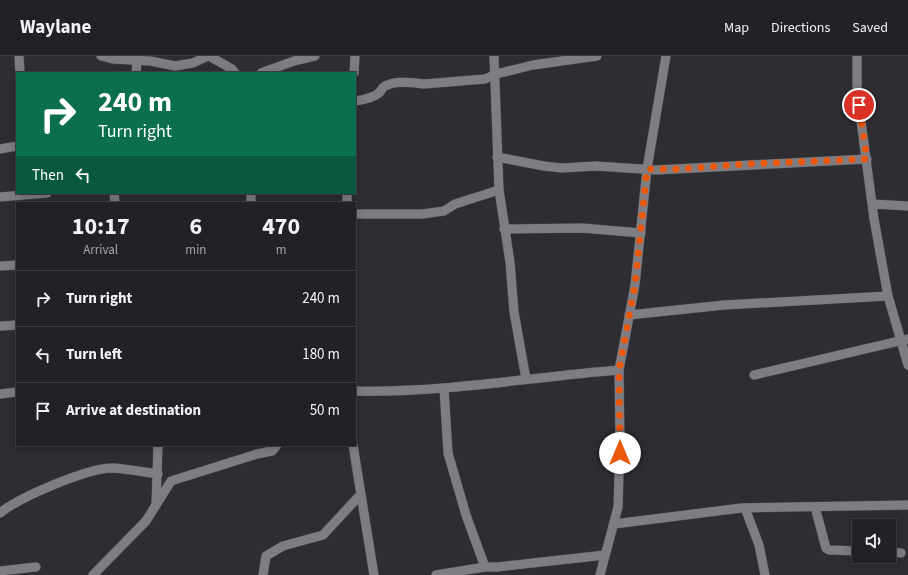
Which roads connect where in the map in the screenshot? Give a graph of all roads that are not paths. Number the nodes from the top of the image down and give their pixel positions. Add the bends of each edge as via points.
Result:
1 (18, 56) edge
2 (101, 56) edge
3 (208, 56) edge
4 (315, 56) edge
5 (355, 56) edge
6 (494, 56) edge
7 (597, 56) edge
8 (666, 56) edge
9 (857, 56) edge
10 (567, 58) edge
11 (138, 62) junction
12 (20, 72) edge
13 (136, 72) edge
14 (234, 72) edge
15 (264, 72) edge
16 (354, 72) edge
17 (496, 74) junction
18 (356, 101) edge
19 (16, 146) edge
20 (0, 149) edge
21 (497, 157) junction
22 (867, 159) junction
23 (647, 169) junction
24 (499, 190) junction
25 (28, 194) edge
26 (0, 197) edge
27 (873, 204) junction
28 (908, 206) edge
29 (356, 214) edge
30 (504, 229) junction
31 (641, 232) junction
32 (16, 265) edge
33 (0, 266) edge
34 (888, 296) junction
35 (630, 315) junction
36 (16, 325) edge
37 (0, 326) edge
38 (904, 339) edge
39 (908, 365) edge
40 (619, 370) junction
41 (754, 375) dead end
42 (526, 379) junction
43 (444, 388) junction
44 (356, 391) edge
45 (16, 392) edge
46 (0, 394) edge
47 (158, 446) edge
48 (276, 446) edge
49 (352, 446) edge
50 (158, 474) junction
51 (361, 494) junction
52 (908, 505) edge
53 (156, 506) junction
54 (815, 507) junction
55 (745, 508) junction
56 (0, 513) edge
57 (614, 524) junction
58 (852, 551) edge
59 (896, 553) edge
60 (901, 553) dead end
61 (605, 555) junction
62 (36, 567) dead end
63 (485, 567) junction
64 (0, 571) edge
65 (93, 575) edge
66 (263, 575) edge
67 (374, 575) edge
68 (436, 575) edge
69 (600, 575) edge
70 (765, 575) edge

1 - 12 street
2 - 11 street
3 - 11 street via 192,63 175,66 150,61
3 - 14 street
4 - 15 street
5 - 16 street
6 - 17 street
7 - 10 street
8 - 23 street
9 - 22 street via 857,91
10 - 17 street
11 - 13 street
17 - 18 street via 485,79 390,84 373,96
17 - 21 street
19 - 20 street
21 - 23 street via 562,168 596,166
21 - 24 street
22 - 23 street
22 - 27 street
23 - 31 street
24 - 29 street via 455,204 444,211 422,214
24 - 30 street
25 - 26 street
27 - 28 street
27 - 34 street
30 - 31 street via 582,228
30 - 42 street via 510,262 514,312
31 - 35 street
32 - 33 street
34 - 35 street via 724,305
34 - 38 street
35 - 40 street
36 - 37 street
38 - 39 street
38 - 41 street
40 - 42 street
40 - 57 street via 620,476
42 - 43 street
43 - 44 street via 419,391
43 - 63 street via 448,453 466,515
45 - 46 street
47 - 50 street
48 - 53 street via 272,451 171,481
49 - 51 street
50 - 53 street
50 - 56 street via 112,468 98,470 35,493
51 - 66 street via 322,535 283,546 266,556
51 - 67 street
52 - 54 street
53 - 65 street via 146,521
54 - 55 street
54 - 58 street via 826,548
55 - 57 street
55 - 70 street via 759,545
57 - 61 street
59 - 60 street
61 - 63 street via 497,568
61 - 69 street
62 - 64 street
63 - 68 street

